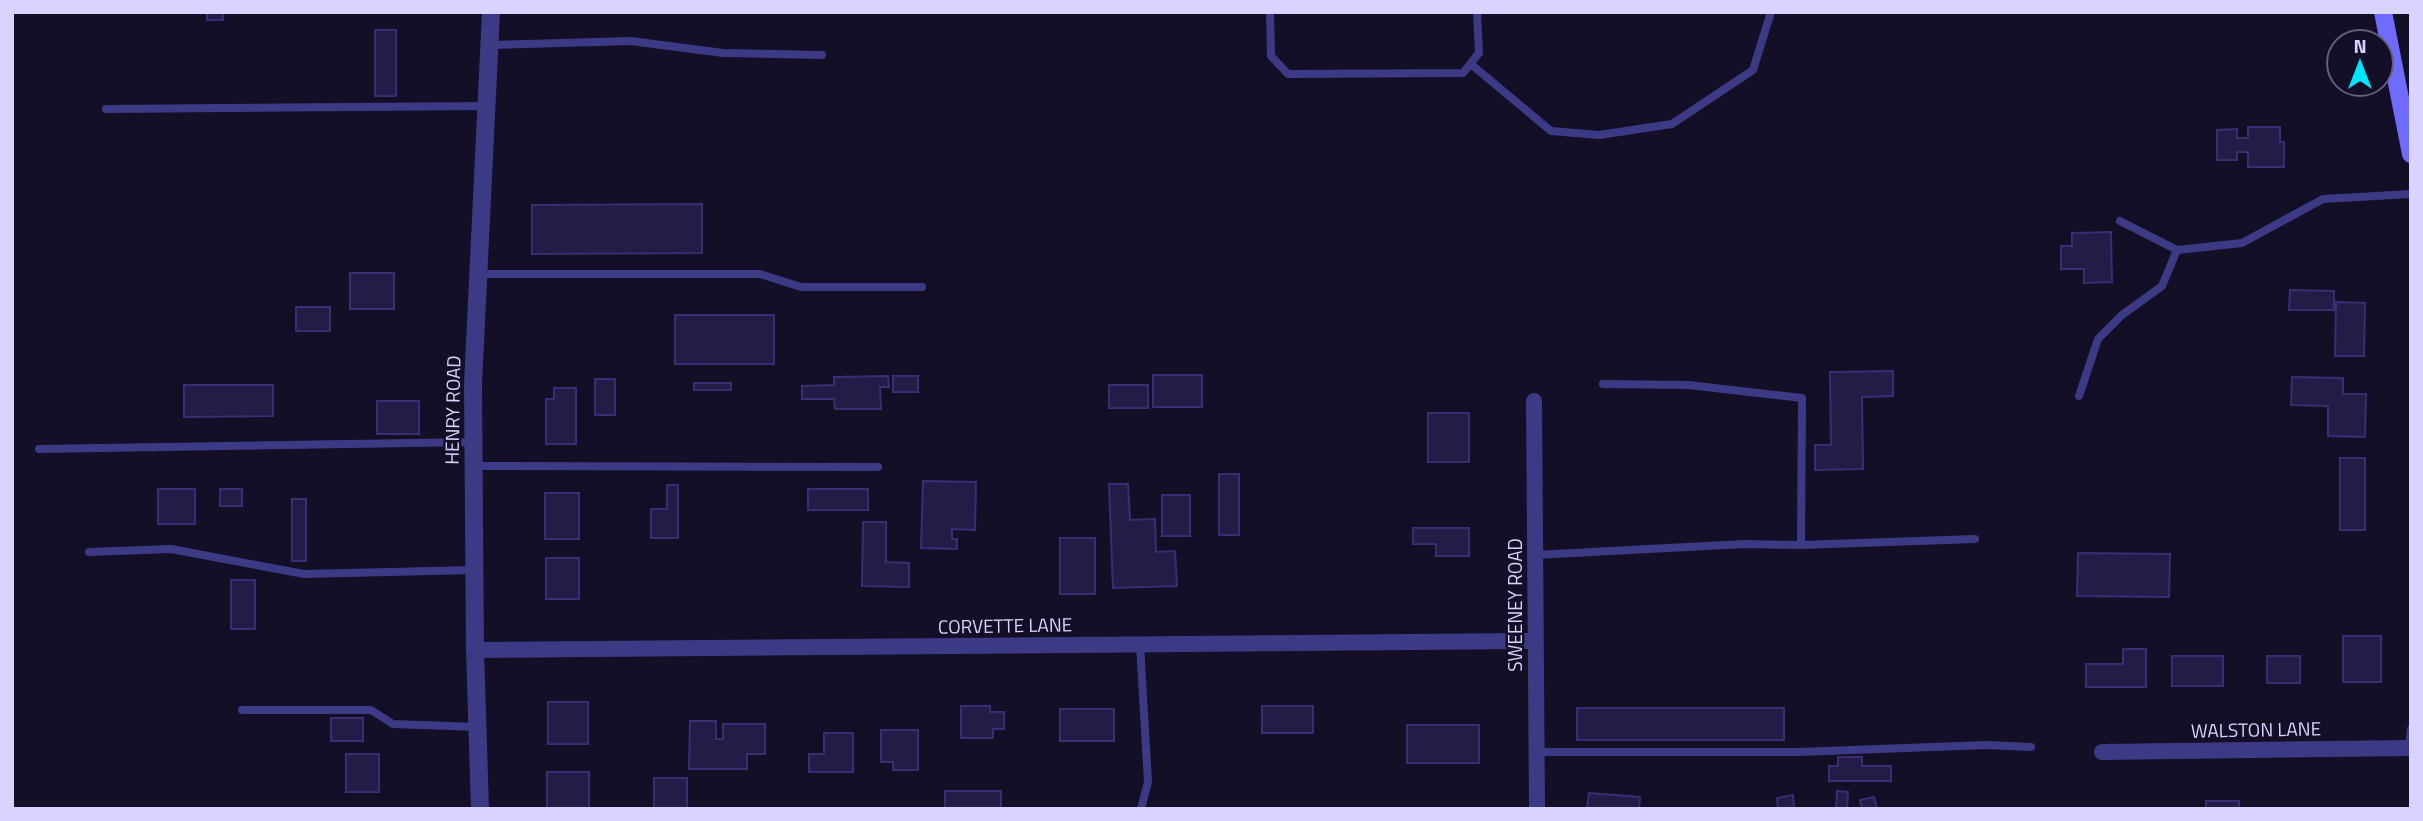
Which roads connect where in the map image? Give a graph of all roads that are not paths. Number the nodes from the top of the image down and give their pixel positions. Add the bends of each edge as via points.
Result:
1 (491, 12) edge
2 (1270, 12) edge
3 (1477, 12) edge
4 (1771, 12) edge
5 (2383, 12) edge
6 (489, 45) junction
7 (822, 55) dead end
8 (1472, 65) junction
9 (486, 106) junction
10 (106, 109) dead end
11 (2411, 154) edge
12 (2411, 194) edge
13 (2120, 221) dead end
14 (2176, 250) junction
15 (478, 274) junction
16 (922, 287) dead end
17 (1603, 384) dead end
18 (2079, 396) dead end
19 (1534, 401) dead end
20 (472, 443) junction
21 (39, 449) dead end
22 (472, 466) junction
23 (878, 467) dead end
24 (1975, 539) dead end
25 (1801, 545) junction
26 (89, 552) dead end
27 (1535, 555) junction
28 (474, 570) junction
29 (1536, 641) junction
30 (1140, 645) junction
31 (475, 650) junction
32 (242, 710) dead end
33 (478, 727) junction
34 (2411, 729) edge
35 (2031, 747) dead end
36 (2410, 748) edge
37 (1536, 752) junction
38 (2102, 752) dead end
39 (480, 809) edge
40 (1141, 809) edge
41 (1537, 809) edge

1 - 6 street, HENRY ROAD
2 - 8 lane via 1271,57 1288,74 1463,73
3 - 8 lane via 1479,53
4 - 8 lane via 1753,70 1672,124 1599,135 1551,131
5 - 11 main road
6 - 7 lane via 631,41 733,54
6 - 9 street, HENRY ROAD
9 - 10 lane
9 - 15 street, HENRY ROAD
12 - 14 lane via 2323,199 2242,243
13 - 14 lane
14 - 18 lane via 2162,286 2122,315 2098,340
15 - 16 lane via 760,274 801,287
15 - 20 street, HENRY ROAD
17 - 25 lane via 1688,385 1802,398
19 - 27 street, SWEENEY ROAD
20 - 21 lane
20 - 22 street, HENRY ROAD
22 - 23 lane
22 - 28 street, HENRY ROAD
24 - 25 lane
25 - 27 lane
26 - 28 lane via 171,549 304,574
27 - 29 street, SWEENEY ROAD
28 - 31 street, HENRY ROAD
29 - 30 street, CORVETTE LANE
29 - 37 street, SWEENEY ROAD
30 - 31 street, CORVETTE LANE
30 - 40 lane via 1148,782
31 - 33 street, HENRY ROAD
32 - 33 lane via 371,710 393,724
33 - 39 street, HENRY ROAD
34 - 36 lane
35 - 37 lane
36 - 38 street, WALSTON LANE
37 - 41 street, SWEENEY ROAD

